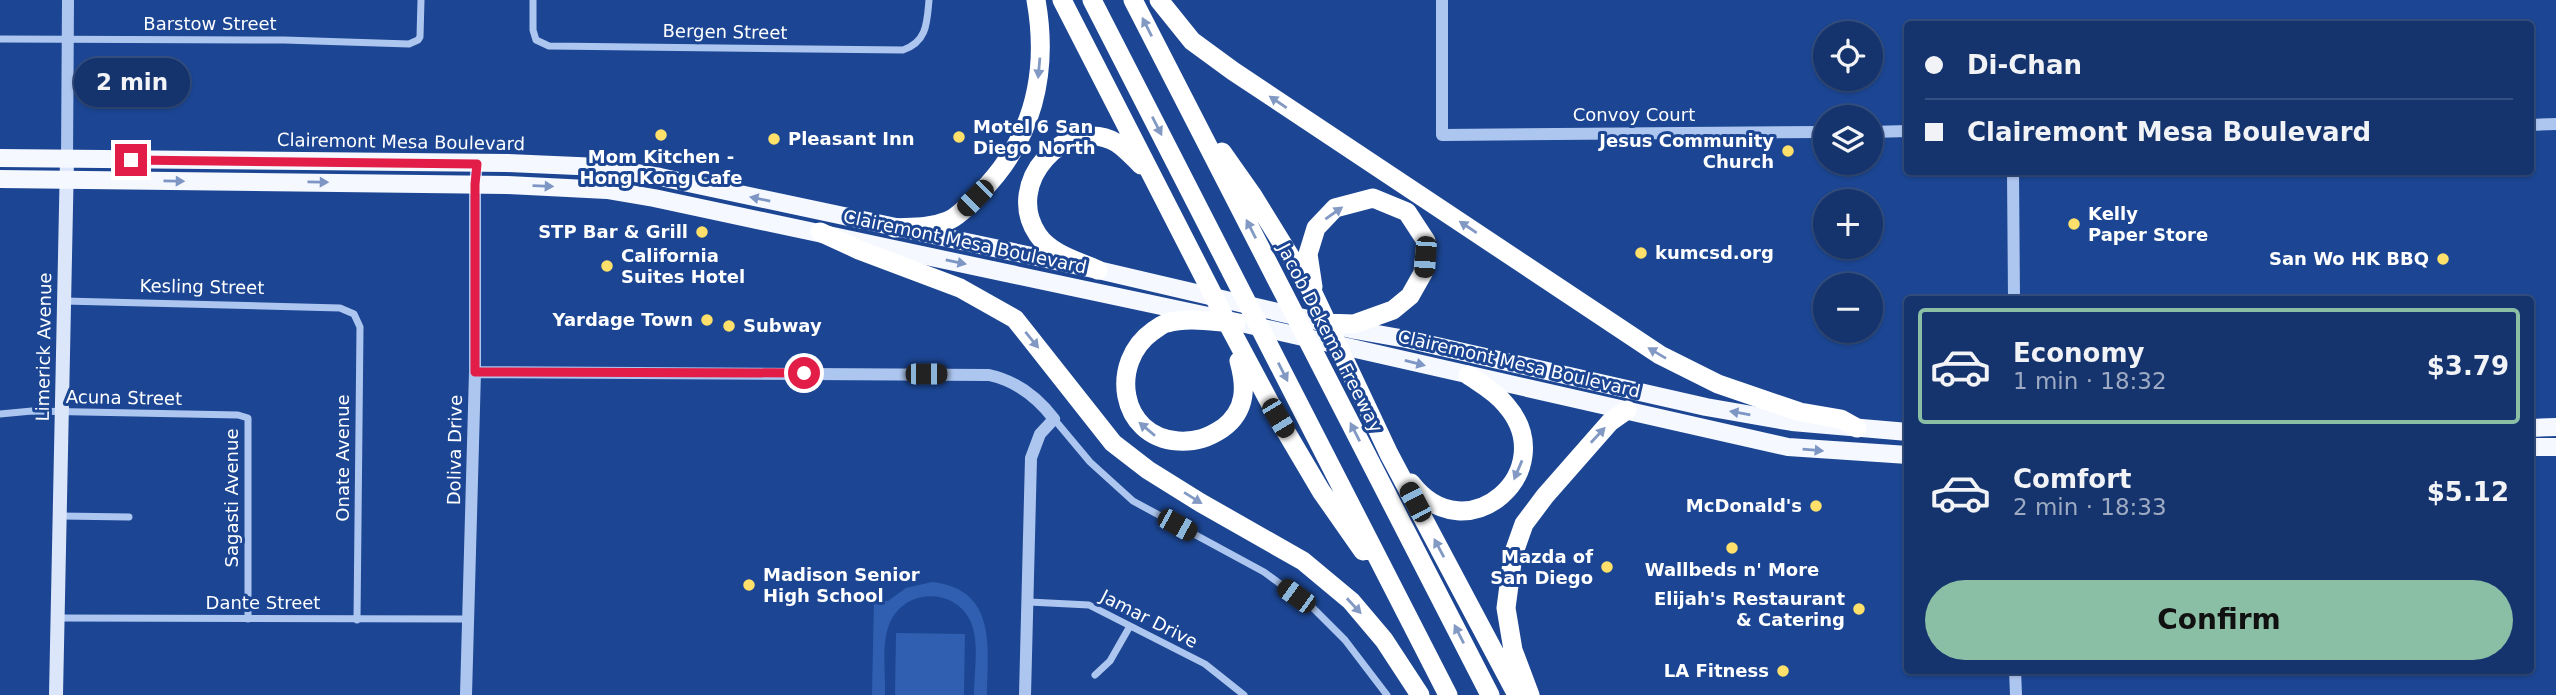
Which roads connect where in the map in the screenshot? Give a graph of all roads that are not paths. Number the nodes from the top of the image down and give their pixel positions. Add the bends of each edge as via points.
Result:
1 (68, 0) edge
2 (421, 0) edge
3 (533, 0) edge
4 (929, 0) edge
5 (1036, 0) edge
6 (1062, 0) edge
7 (1093, 0) edge
8 (1133, 0) edge
9 (1159, 0) edge
10 (1442, 0) edge
11 (0, 39) edge
12 (68, 41) junction
13 (1180, 92) junction
14 (2556, 124) edge
15 (2534, 125) edge
16 (1904, 131) edge
17 (1813, 132) edge
18 (1883, 132) edge
19 (0, 158) edge
20 (66, 159) junction
21 (477, 164) junction
22 (2013, 175) edge
23 (0, 179) edge
24 (66, 180) junction
25 (475, 184) junction
26 (1169, 207) junction
27 (894, 228) junction
28 (820, 232) junction
29 (1098, 270) junction
30 (1314, 295) junction
31 (2014, 296) edge
32 (64, 301) junction
33 (340, 308) joint
34 (1197, 317) junction
35 (1324, 323) joint
36 (1235, 326) junction
37 (1354, 327) junction
38 (475, 372) junction
39 (1468, 375) junction
40 (1627, 410) junction
41 (62, 412) junction
42 (0, 414) edge
43 (248, 418) joint
44 (1054, 419) junction
45 (2556, 427) edge
46 (1857, 428) junction
47 (2534, 428) edge
48 (1904, 432) edge
49 (2534, 447) edge
50 (2556, 447) edge
51 (1389, 454) junction
52 (1904, 455) edge
53 (61, 516) junction
54 (129, 517) dead end
55 (1029, 602) junction
56 (59, 618) junction
57 (248, 619) junction
58 (468, 619) junction
59 (358, 620) junction
60 (1410, 621) junction
61 (1130, 626) junction
62 (2015, 674) edge
63 (1095, 675) dead end
64 (56, 695) edge
65 (466, 695) edge
66 (1025, 695) edge
67 (1244, 695) edge
68 (1387, 695) edge
69 (1420, 695) edge
70 (1448, 695) edge
71 (1490, 695) edge
72 (1517, 695) edge
73 (1530, 695) edge
74 (2017, 695) edge

1 - 12 street, Limerick Avenue
2 - 12 street, Barstow Street via 418,40 409,44
3 - 4 street, Bergen Street via 536,40 549,46 903,50 920,41
5 -> 27 highway via 1040,71 1018,145 993,180 956,216 934,225
6 - 26 highway
7 -> 60 highway
13 -> 8 highway, Jacob Dekema Freeway
46 -> 9 highway via 1841,419 1800,412 1718,384 1660,355 1233,71 1192,41
10 - 17 street, Convoy Court via 1442,135
11 - 12 street, Barstow Street
12 - 20 street, Limerick Avenue
13 - 30 highway via 1253,196
71 -> 13 highway, Jacob Dekema Freeway
14 - 15 street
16 - 18 street
19 - 20 main road, Clairemont Mesa Boulevard
20 - 21 main road, Clairemont Mesa Boulevard
20 - 24 main road, Limerick Avenue
21 - 25 street, Doliva Drive
27 -> 21 main road, Clairemont Mesa Boulevard via 600,167
22 - 31 street
23 - 24 main road, Clairemont Mesa Boulevard
24 -> 25 main road, Clairemont Mesa Boulevard
24 - 32 main road, Limerick Avenue
25 -> 28 main road, Clairemont Mesa Boulevard via 607,190
25 - 38 street, Doliva Drive
26 - 29 highway via 1141,165 1115,142 1083,138 1045,158 1029,181 1027,194 1027,209 1038,236 1055,250
26 - 36 highway
27 - 29 main road, Clairemont Mesa Boulevard
28 -> 34 main road, Clairemont Mesa Boulevard
28 -> 69 highway via 960,288 1015,319 1114,443 1201,503 1303,561 1351,601 1384,640
29 - 35 main road, Clairemont Mesa Boulevard
30 -> 37 highway via 1308,254 1316,228 1335,208 1373,198 1407,212 1426,241 1423,273 1410,296 1393,310
30 - 51 highway
32 - 33 street, Kesling Street
32 - 41 main road, Limerick Avenue
33 - 59 street, Onate Avenue via 355,314 360,327
34 - 36 highway
36 -> 34 highway via 1245,382 1241,403 1227,424 1196,441 1157,437 1131,413 1126,395 1131,357 1141,340 1166,323
35 - 37 highway
36 -> 39 main road, Clairemont Mesa Boulevard
36 - 60 highway via 1278,418 1321,491
46 -> 37 main road, Clairemont Mesa Boulevard via 1706,407
38 - 44 street via 989,374 1023,388
38 - 58 street, Doliva Drive
39 - 40 main road, Clairemont Mesa Boulevard
39 -> 51 highway via 1506,405 1520,428 1522,463 1507,491 1483,508 1456,512 1420,494
40 -> 52 main road, Clairemont Mesa Boulevard via 1788,447
73 -> 40 highway via 1513,650 1506,608 1513,555 1524,524 1545,496 1601,431
41 - 42 street, Acuna Street
41 - 43 street, Acuna Street
41 - 53 main road, Limerick Avenue
43 - 57 street, Sagasti Avenue
44 - 55 street via 1040,433 1031,458
44 - 68 street via 1090,462 1133,501 1264,572 1312,607 1345,640
45 - 47 main road
46 - 48 main road, Clairemont Mesa Boulevard
49 - 50 main road
72 -> 51 highway
53 - 54 street
53 - 56 main road, Limerick Avenue
55 - 61 street, Jamar Drive via 1089,605
55 - 66 street
56 - 57 street, Dante Street
56 - 64 main road, Limerick Avenue
57 - 59 street, Dante Street
58 - 59 street, Dante Street
58 - 65 street, Doliva Drive
60 - 70 highway
61 - 63 street via 1111,661
61 - 67 street, Jamar Drive via 1205,664
62 - 74 street

